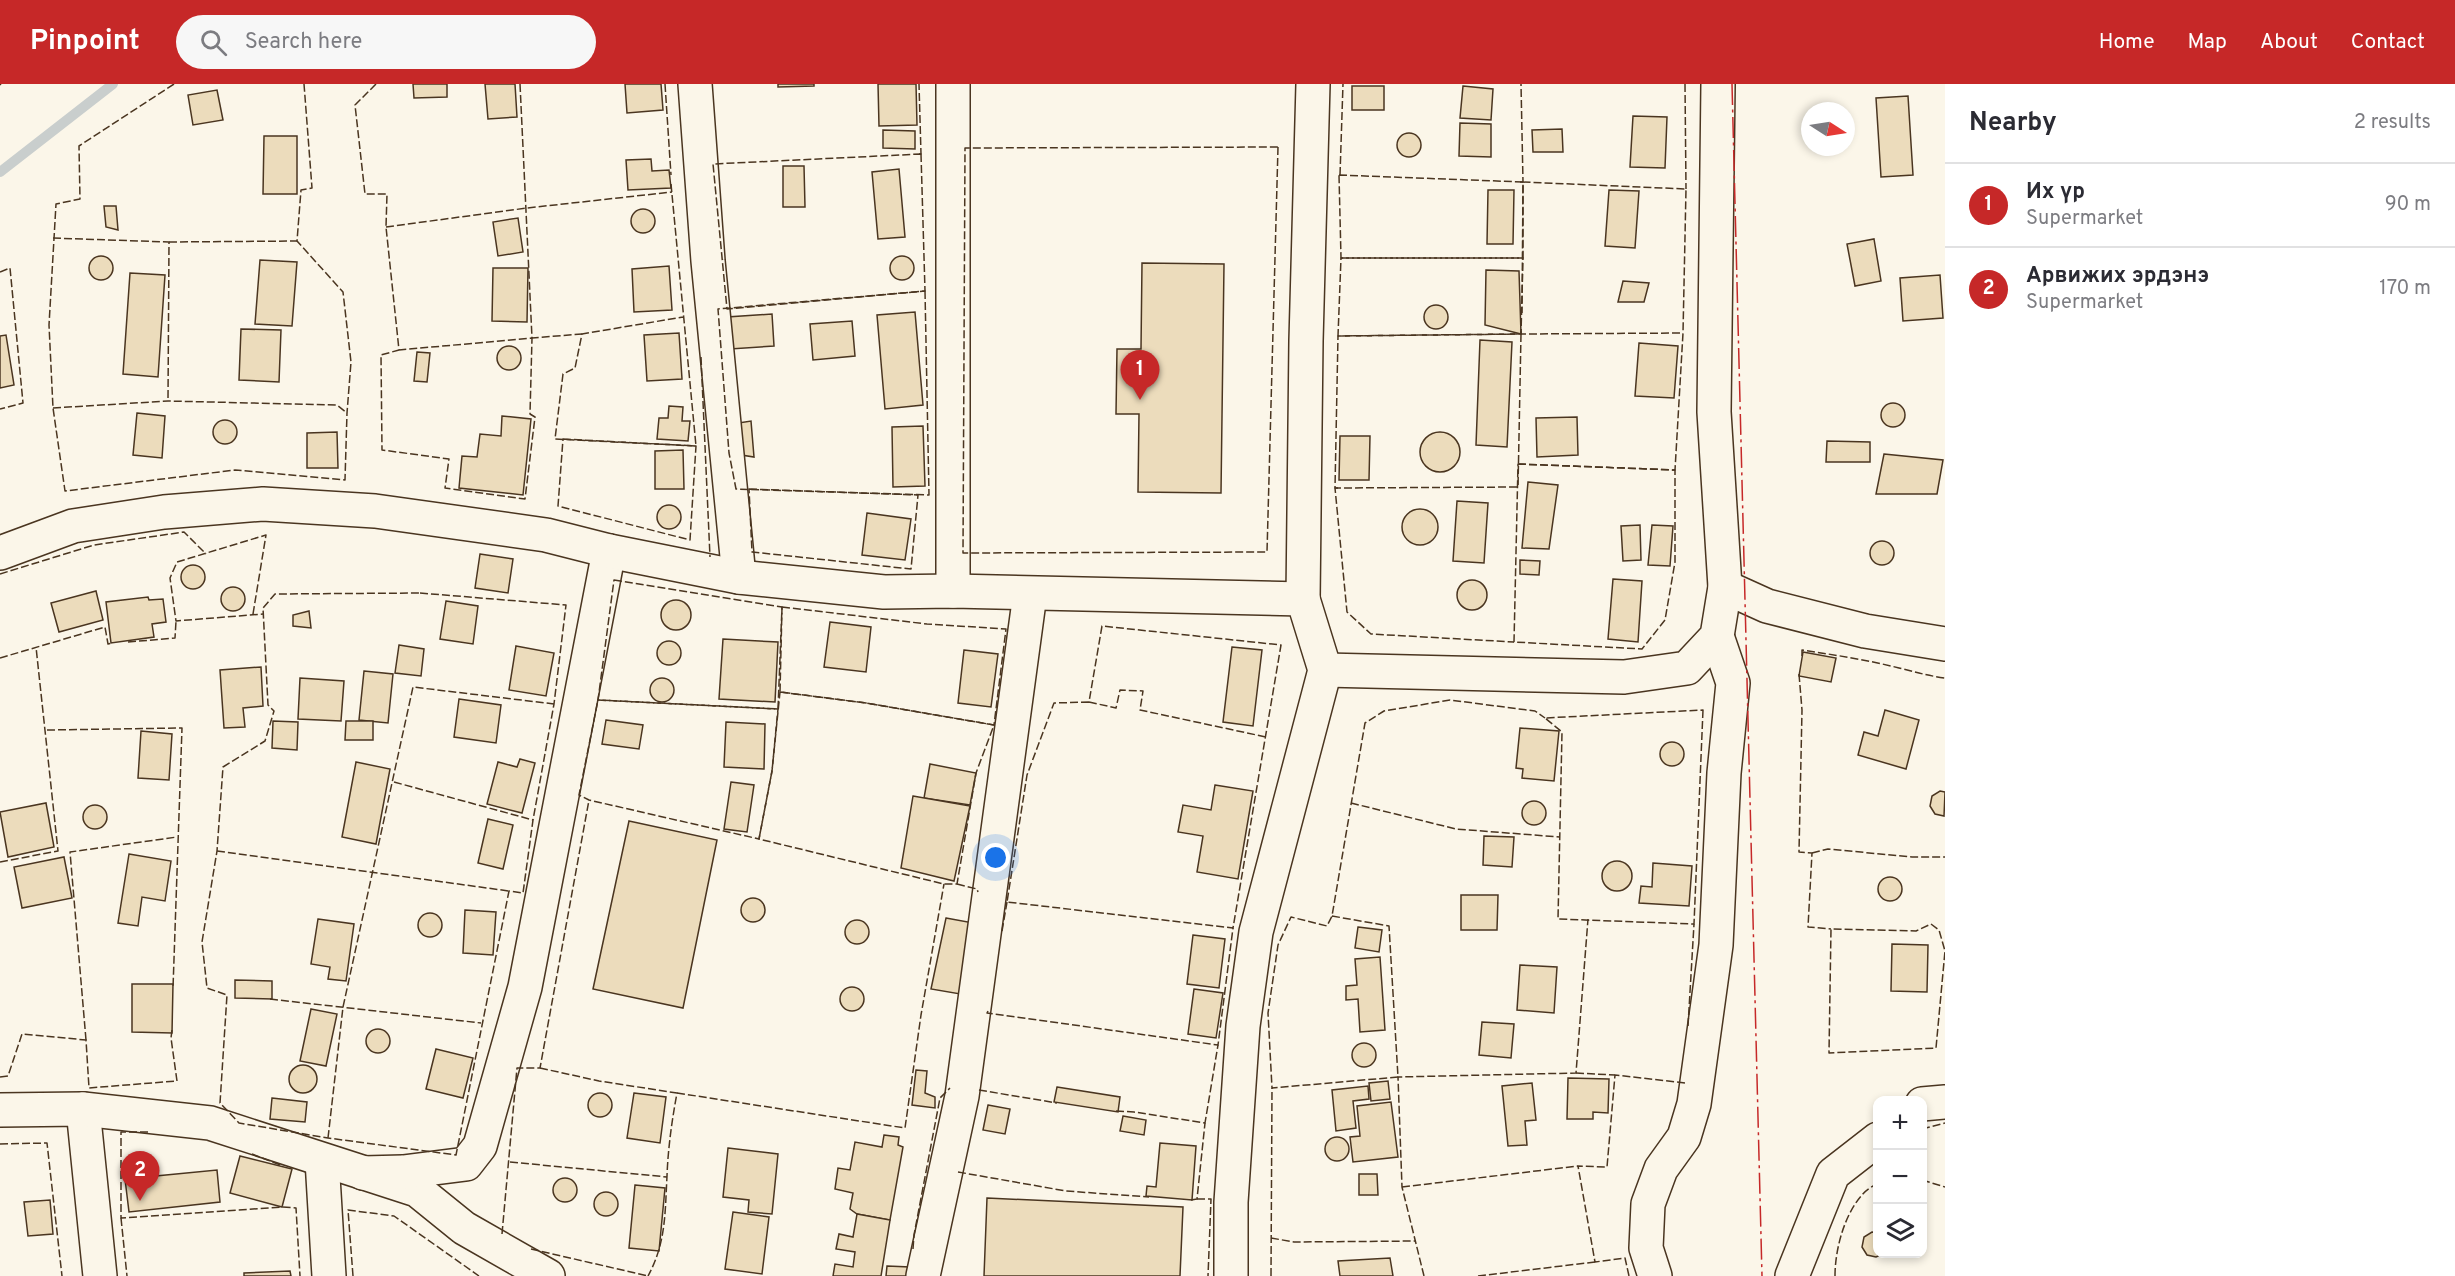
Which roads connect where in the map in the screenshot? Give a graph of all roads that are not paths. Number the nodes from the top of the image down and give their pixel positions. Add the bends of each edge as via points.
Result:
1 (695, 84) edge
2 (953, 84) edge
3 (1313, 84) edge
4 (1718, 84) edge
5 (609, 551) junction
6 (0, 553) edge
7 (739, 577) junction
8 (1725, 587) junction
9 (953, 591) junction
10 (1030, 594) junction
11 (1303, 599) junction
12 (1717, 636) junction
13 (1945, 644) edge
14 (1325, 670) junction
15 (1945, 1102) edge
16 (1927, 1104) edge
17 (83, 1109) junction
18 (0, 1110) edge
19 (1873, 1143) edge
20 (322, 1160) junction
21 (363, 1173) junction
22 (100, 1276) edge
23 (329, 1276) edge
24 (548, 1276) edge
25 (923, 1276) edge
26 (1231, 1276) edge
27 (1655, 1276) edge
28 (1792, 1276) edge

1 - 7 street
2 - 9 street
3 - 11 street
4 - 8 street via 1714,412
5 - 6 street via 546,535 386,513 263,504 164,512 73,526
5 - 7 street
5 - 21 street via 525,987 480,1146 466,1164
7 - 9 street via 884,592
8 - 12 street
8 - 13 street via 1767,606 1865,631
9 - 10 street
10 - 11 street
10 - 25 street via 962,1096
11 - 14 street
12 - 14 street via 1687,668 1624,677
12 - 27 street via 1733,682 1724,773 1716,945 1694,1104 1684,1137 1661,1169 1648,1204 1646,1248
14 - 26 street via 1256,932 1243,1026 1231,1202
15 - 16 street
17 - 18 street
17 - 20 street via 210,1123
17 - 22 street
19 - 28 street via 1833,1174
20 - 21 street
20 - 23 street
21 - 24 street via 417,1190 464,1228

